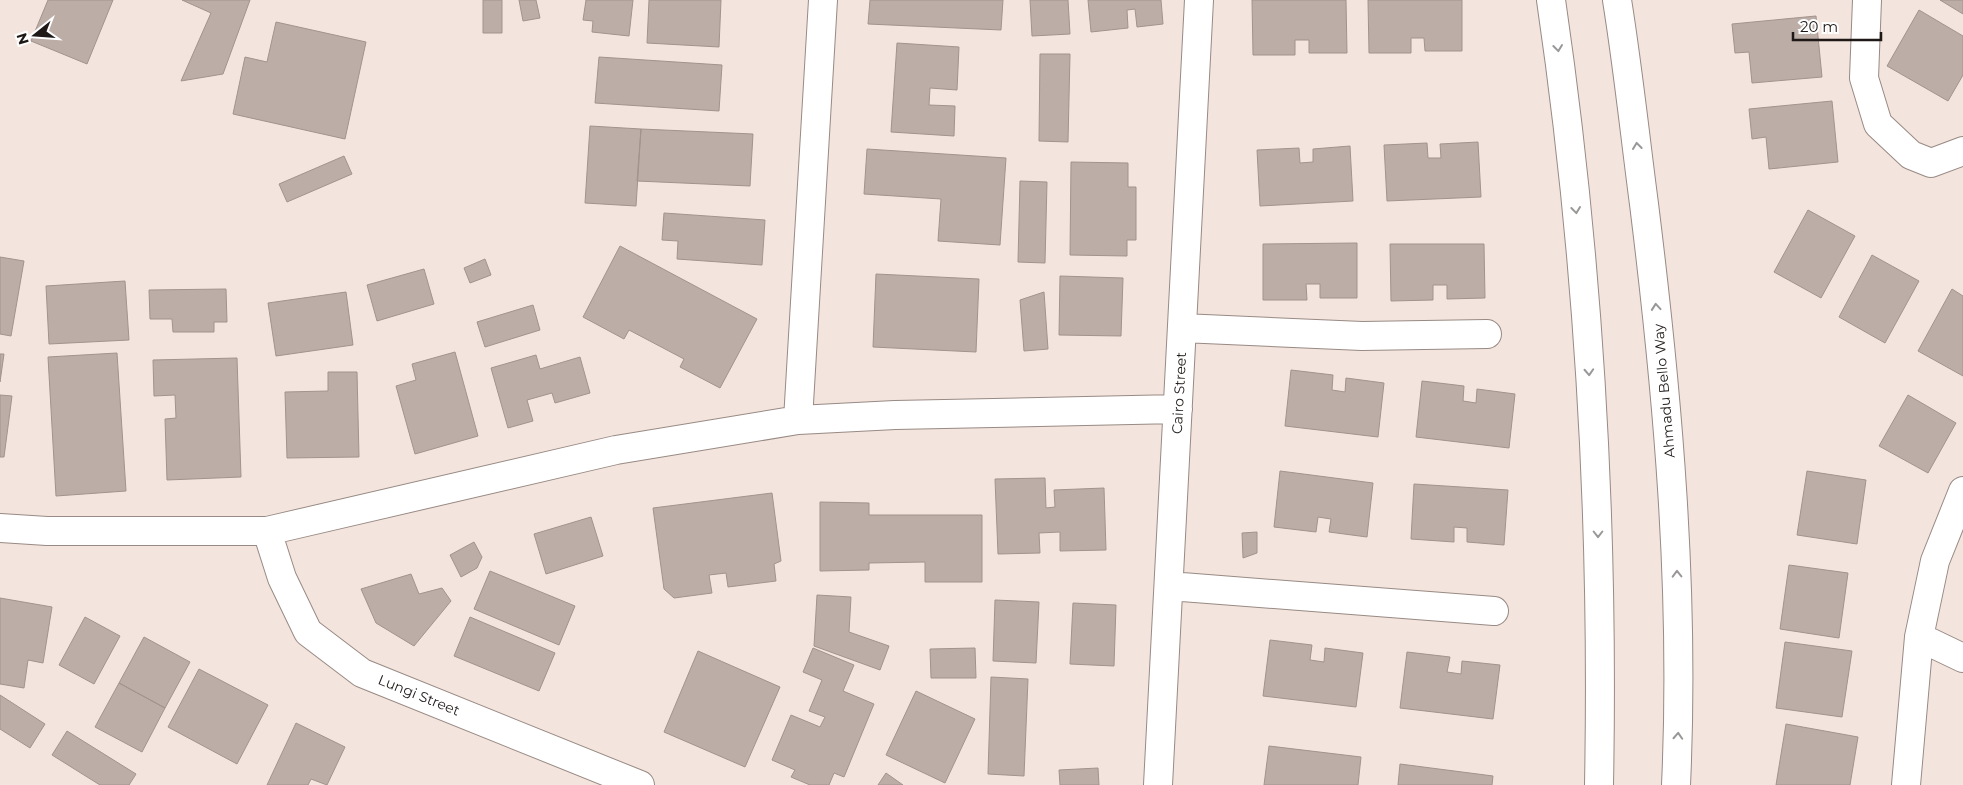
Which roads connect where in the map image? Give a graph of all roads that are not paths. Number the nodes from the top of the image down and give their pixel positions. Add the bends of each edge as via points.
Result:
1 (823, 0) edge
2 (1199, 0) edge
3 (1551, 0) edge
4 (1617, 0) edge
5 (1867, 0) edge
6 (1963, 151) edge
7 (1182, 328) junction
8 (1488, 334) dead end
9 (1178, 409) junction
10 (798, 420) junction
11 (1963, 491) edge
12 (0, 528) edge
13 (267, 531) junction
14 (1169, 586) junction
15 (1494, 610) dead end
16 (1919, 637) junction
17 (1963, 658) edge
18 (640, 785) edge
19 (1158, 785) edge
20 (1600, 785) edge
21 (1676, 785) edge
22 (1906, 785) edge

1 - 10 street
2 - 7 street, Cairo Street
3 -> 20 street via 1583,276 1598,526
21 -> 4 street, Ahmadu Bello Way via 1680,709 1675,506 1655,288
5 - 6 street via 1864,78 1878,124 1911,155 1931,163
7 - 8 street via 1362,336
7 - 9 street, Cairo Street
9 - 10 street
9 - 14 street, Cairo Street
10 - 13 street via 616,450
11 - 16 street via 1935,561
12 - 13 street
13 - 18 street, Lungi Street via 282,578 308,632 362,673
14 - 15 street
14 - 19 street, Cairo Street
16 - 17 street
16 - 22 street

